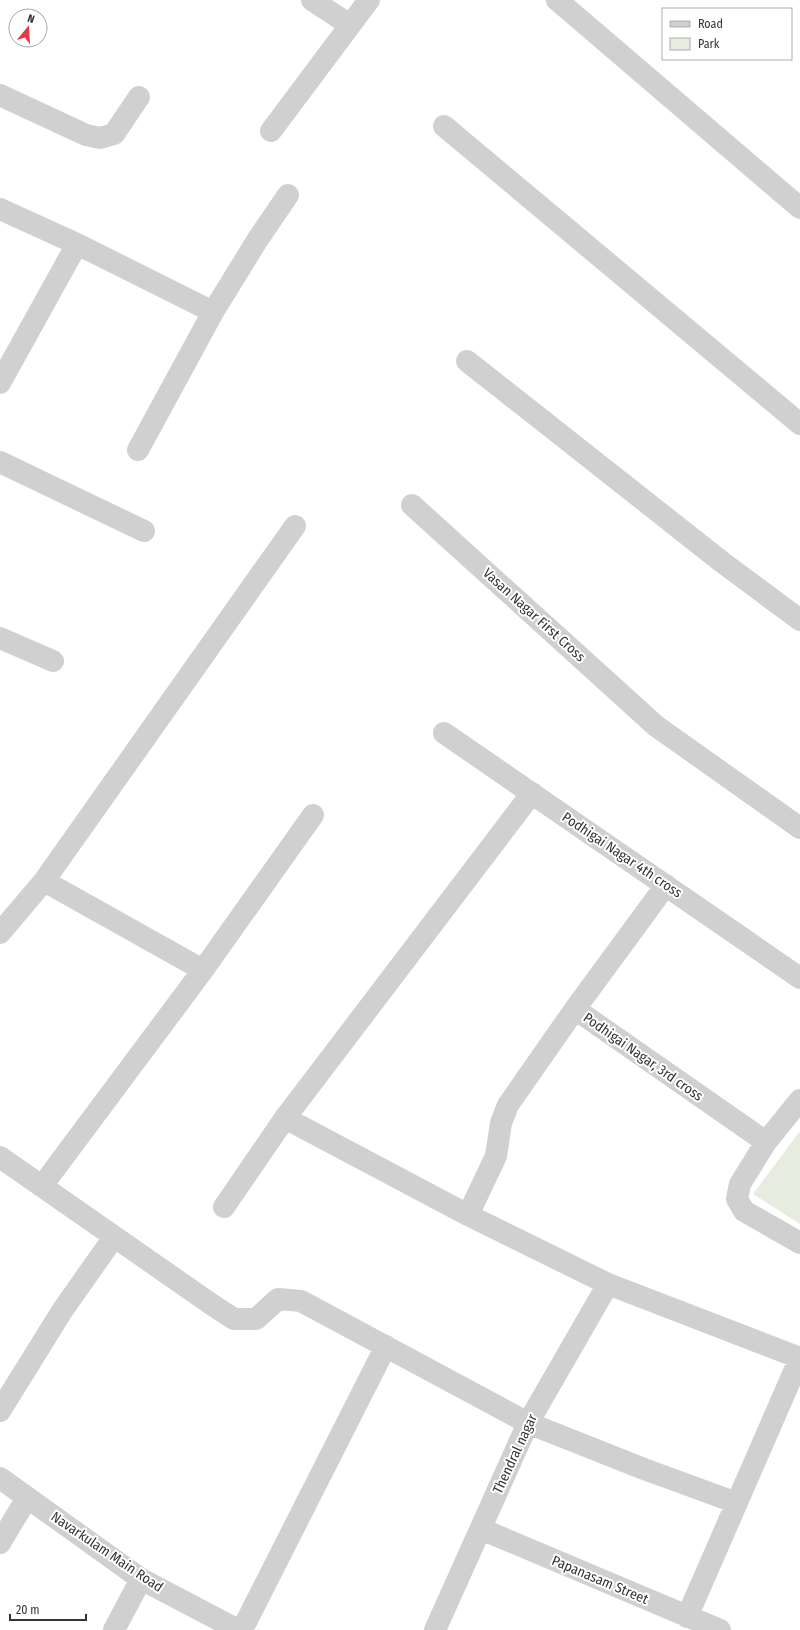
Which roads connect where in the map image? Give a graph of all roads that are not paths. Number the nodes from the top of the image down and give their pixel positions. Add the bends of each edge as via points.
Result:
1 (312, 0) edge
2 (369, 0) edge
3 (557, 0) edge
4 (350, 26) junction
5 (0, 95) edge
6 (140, 96) dead end
7 (444, 126) dead end
8 (271, 131) dead end
9 (288, 195) dead end
10 (800, 208) edge
11 (0, 209) edge
12 (77, 244) junction
13 (212, 312) junction
14 (467, 361) dead end
15 (0, 382) edge
16 (800, 424) edge
17 (138, 450) dead end
18 (0, 462) edge
19 (412, 505) dead end
20 (295, 526) dead end
21 (144, 531) dead end
22 (800, 620) edge
23 (0, 638) edge
24 (53, 661) dead end
25 (444, 733) dead end
26 (532, 793) junction
27 (313, 815) dead end
28 (800, 828) edge
29 (44, 881) junction
30 (666, 885) junction
31 (0, 933) edge
32 (203, 970) junction
33 (800, 978) edge
34 (575, 1009) junction
35 (800, 1100) edge
36 (285, 1118) junction
37 (766, 1142) junction
38 (0, 1157) edge
39 (42, 1186) junction
40 (224, 1207) dead end
41 (468, 1215) junction
42 (114, 1237) junction
43 (800, 1243) edge
44 (608, 1284) junction
45 (386, 1346) junction
46 (800, 1358) edge
47 (0, 1411) edge
48 (528, 1422) junction
49 (0, 1478) edge
50 (27, 1498) junction
51 (737, 1503) junction
52 (481, 1529) junction
53 (0, 1543) edge
54 (141, 1579) junction
55 (687, 1617) junction
56 (114, 1630) edge
57 (238, 1630) edge
58 (242, 1630) edge
59 (435, 1630) edge
60 (720, 1630) edge

1 - 4 street
2 - 4 street
3 - 10 street
4 - 8 street
5 - 6 street via 86,135 100,138 114,134
7 - 16 street
9 - 13 street
11 - 12 street
12 - 13 street
12 - 15 street
13 - 17 street
14 - 22 street via 722,562
18 - 21 street
19 - 28 street, Vasan Nagar First Cross via 656,726
20 - 29 street
23 - 24 street
25 - 26 street, Podhigai Nagar 4th cross
26 - 30 street, Podhigai Nagar 4th cross
26 - 36 street
27 - 32 street
29 - 31 street
29 - 32 street
30 - 33 street, Podhigai Nagar 4th cross
30 - 34 street
32 - 39 street
34 - 37 street, Podhigai Nagar, 3rd cross
34 - 41 street, Podhigai Nagar, 3rd cross via 508,1105 501,1123 496,1156
35 - 37 street
36 - 40 street
36 - 41 street
37 - 43 street via 740,1184 737,1199 744,1210
38 - 39 street
39 - 42 street
41 - 44 street
42 - 45 street via 234,1319 256,1320 278,1299 301,1301
42 - 47 street via 62,1311
44 - 46 street
44 - 48 street, Thendral nagar
45 - 48 street
45 - 58 street
46 - 51 street
48 - 51 street
48 - 52 street, Thendral nagar
49 - 50 street, Navarkulam Main Road
50 - 53 street
50 - 54 street, Navarkulam Main Road
51 - 55 street
52 - 55 street, Papanasam Street
52 - 59 street, Thendral nagar
54 - 56 street
54 - 57 street, Navarkulam Main Road
55 - 60 street, Papanasam Street

